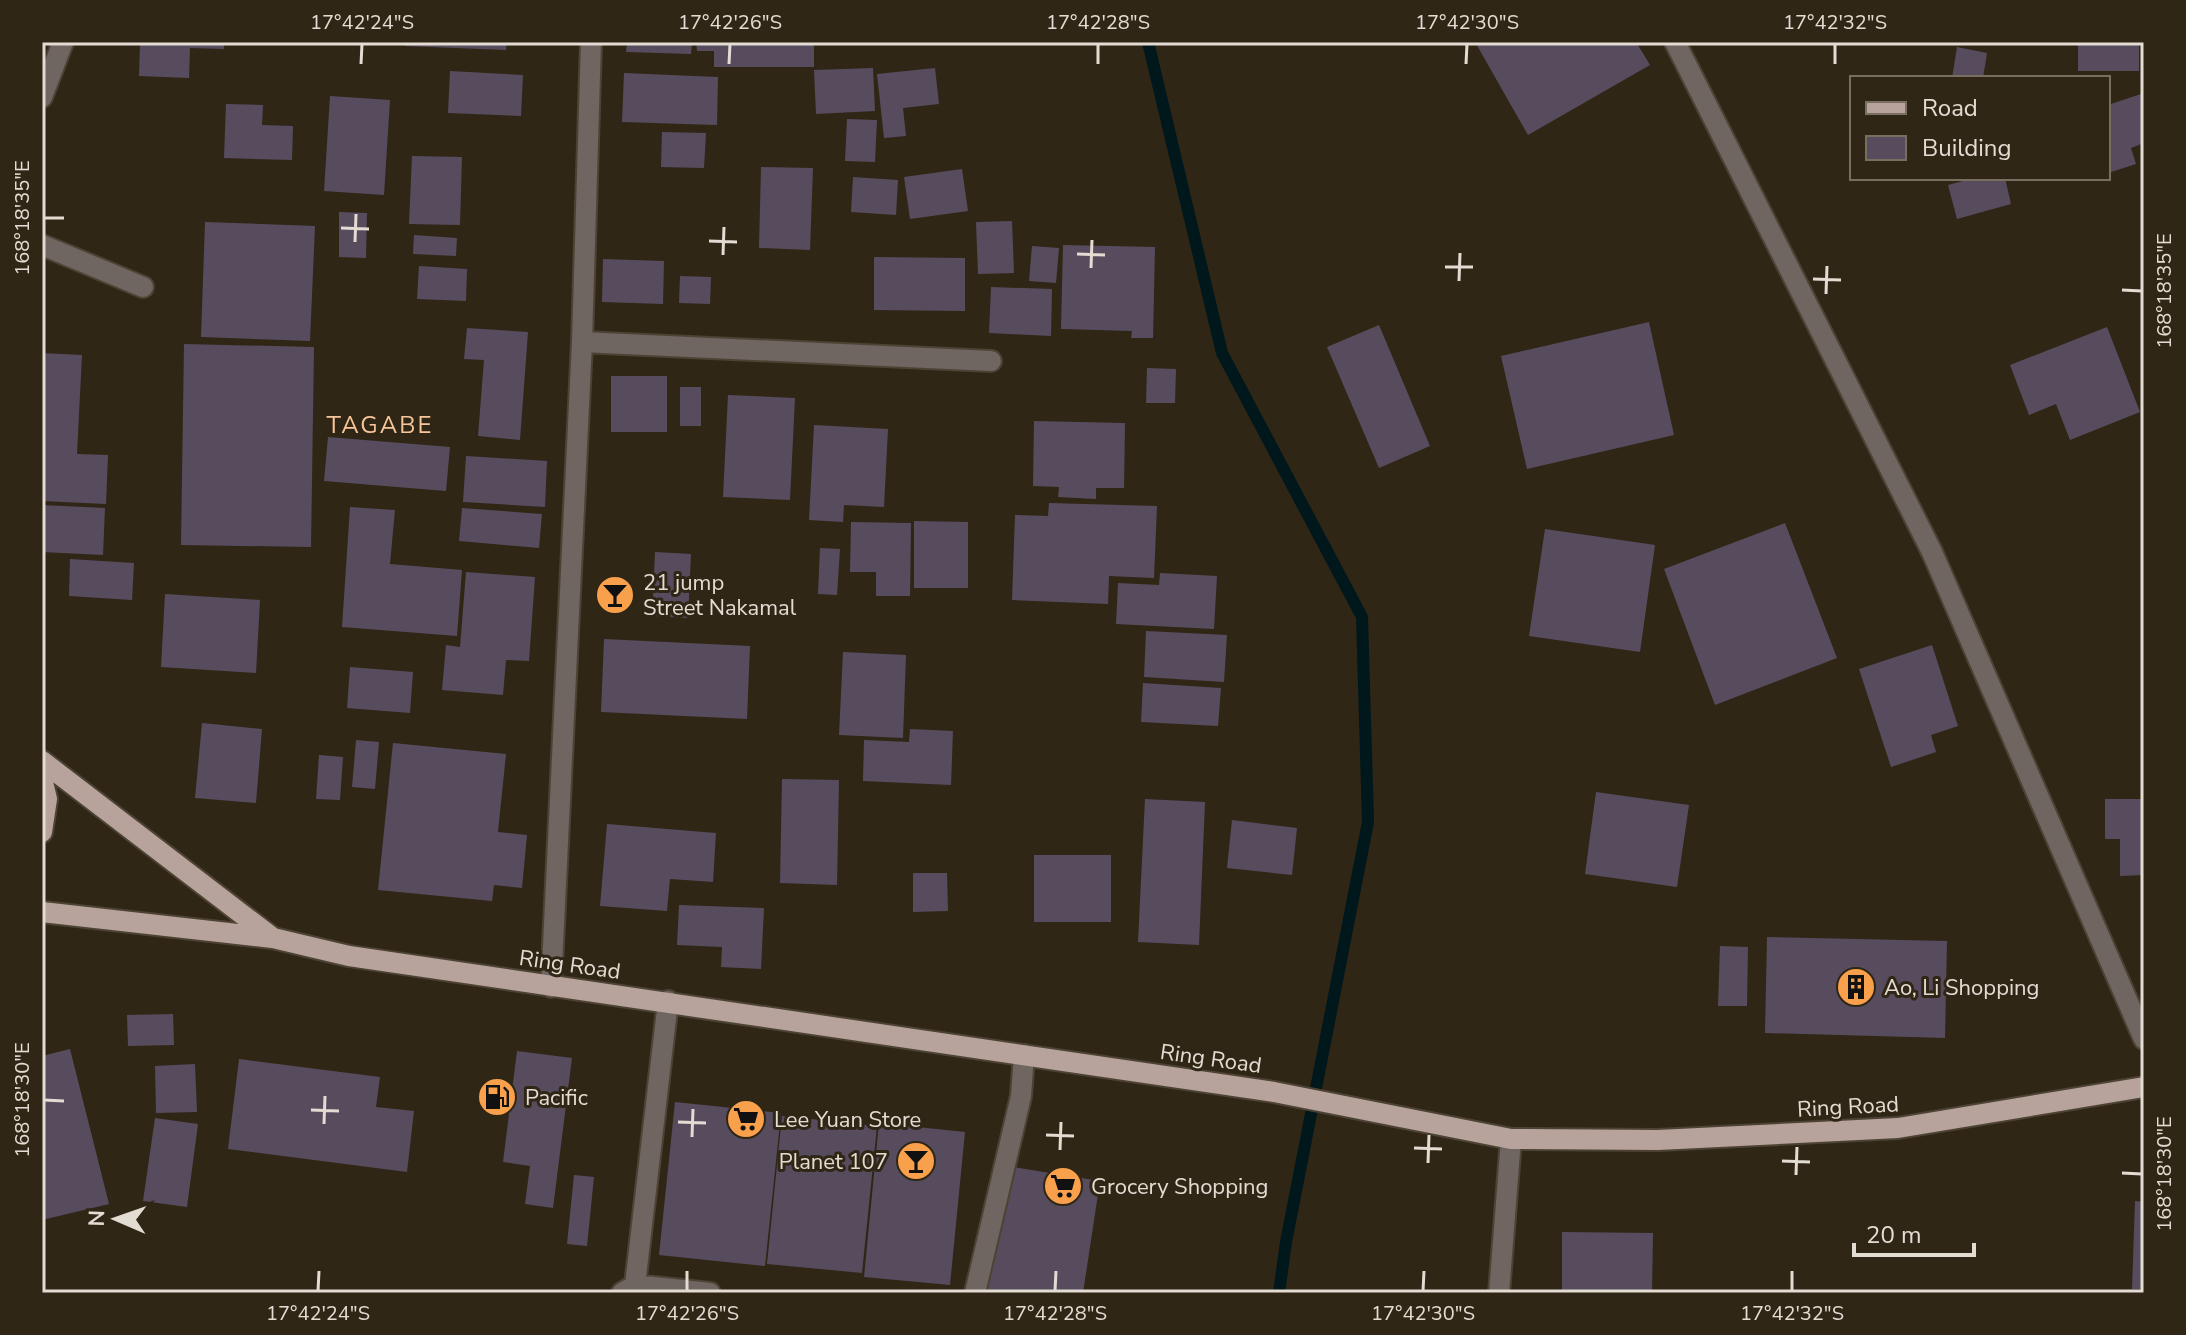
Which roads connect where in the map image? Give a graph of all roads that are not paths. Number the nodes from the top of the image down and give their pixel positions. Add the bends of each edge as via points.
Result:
1 (63, 42) edge
2 (591, 42) edge
3 (1675, 42) edge
4 (42, 97) edge
5 (42, 245) edge
6 (143, 287) dead end
7 (582, 342) junction
8 (991, 361) dead end
9 (42, 761) edge
10 (42, 778) edge
11 (42, 832) edge
12 (42, 912) edge
13 (273, 938) junction
14 (551, 987) junction
15 (668, 1001) junction
16 (2144, 1039) edge
17 (1024, 1055) junction
18 (2144, 1087) edge
19 (1511, 1139) junction
20 (628, 1289) edge
21 (710, 1293) edge
22 (975, 1293) edge
23 (1499, 1293) edge

1 - 4 street
2 - 7 street
3 - 16 street via 1932,552
5 - 6 street
7 - 8 street
7 - 14 street
9 - 13 main road, Ring Road
10 - 11 main road via 47,799
12 - 13 main road, Ring Road
13 - 14 main road, Ring Road via 349,956
14 - 15 main road, Ring Road
15 - 17 main road, Ring Road
15 - 20 street
17 - 19 main road, Ring Road via 1274,1092
17 - 22 street via 1021,1096
18 - 19 main road, Ring Road via 1898,1128 1658,1140
19 - 23 street
20 - 21 street

